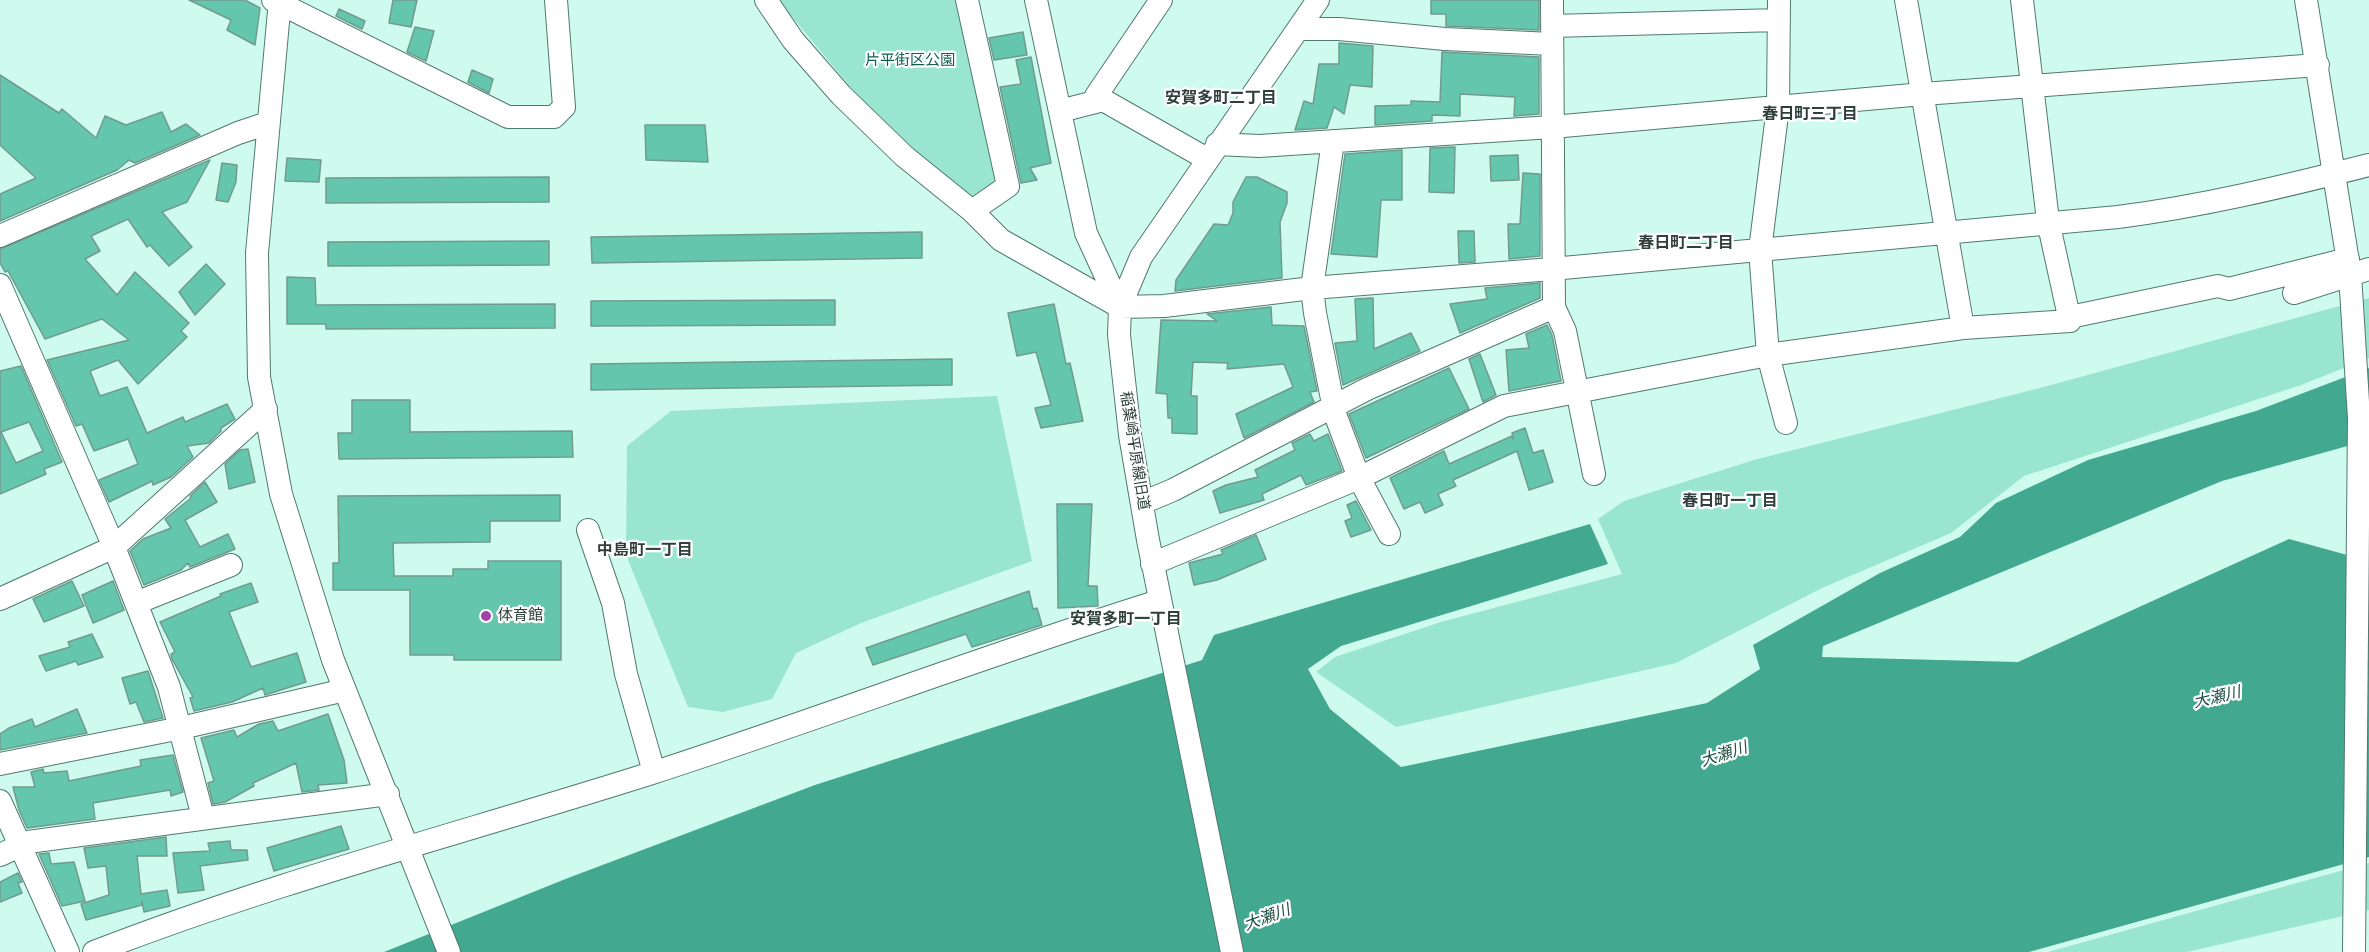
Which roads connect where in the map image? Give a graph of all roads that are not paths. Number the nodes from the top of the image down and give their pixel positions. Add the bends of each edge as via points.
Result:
1 (556, 0) edge
2 (766, 0) edge
3 (967, 0) edge
4 (1036, 0) edge
5 (1161, 0) edge
6 (1318, 0) edge
7 (1552, 0) edge
8 (1906, 0) edge
9 (2022, 0) edge
10 (2306, 0) edge
11 (278, 1) edge
12 (1779, 10) edge
13 (1298, 29) junction
14 (1552, 35) junction
15 (2318, 64) junction
16 (2032, 87) junction
17 (1923, 94) junction
18 (1103, 100) junction
19 (1778, 107) junction
20 (1060, 111) junction
21 (268, 123) junction
22 (1552, 127) junction
23 (1333, 141) junction
24 (1212, 152) junction
25 (2369, 165) edge
26 (2335, 174) junction
27 (972, 211) junction
28 (2048, 221) junction
29 (1948, 231) junction
30 (0, 236) edge
31 (1760, 250) junction
32 (1552, 269) junction
33 (2355, 272) edge
34 (0, 285) edge
35 (1312, 288) junction
36 (2294, 293) dead end
37 (1120, 307) junction
38 (1554, 307) junction
39 (2070, 317) junction
40 (1963, 328) junction
41 (1768, 355) junction
42 (1578, 392) junction
43 (1333, 406) junction
44 (266, 409) junction
45 (1786, 423) dead end
46 (1594, 474) dead end
47 (1359, 478) junction
48 (1142, 503) junction
49 (588, 530) dead end
50 (1389, 534) dead end
51 (114, 547) junction
52 (1152, 564) junction
53 (231, 565) dead end
54 (0, 599) edge
55 (1159, 601) junction
56 (136, 603) junction
57 (345, 690) junction
58 (181, 728) junction
59 (0, 764) edge
60 (654, 772) junction
61 (387, 794) junction
62 (0, 801) edge
63 (203, 817) junction
64 (10, 850) edge
65 (410, 855) junction
66 (2353, 941) edge
67 (68, 952) edge
68 (94, 952) edge
69 (449, 952) edge
70 (1232, 952) edge

1 - 11 street via 564,107 554,117 508,117
2 - 27 street via 793,40 841,95 904,156
3 - 27 street via 1008,186
4 - 20 street
5 - 18 street via 1096,96
6 - 13 street, 稲葉崎平原線旧道
7 - 14 street
8 - 17 street
9 - 16 street
10 - 15 street
11 - 21 street
12 - 14 street
12 - 19 street
13 - 14 street via 1445,39
13 - 24 street, 稲葉崎平原線旧道
14 - 22 street
15 - 16 street
15 - 26 street
16 - 17 street
16 - 28 street
17 - 19 street
17 - 29 street
18 - 20 street
18 - 24 street
19 - 22 street
19 - 31 street
20 - 37 street via 1086,233
21 - 30 street
21 - 44 street via 257,253 256,323 259,377
22 - 23 street
22 - 32 street
23 - 24 street
23 - 35 street
24 - 37 street, 稲葉崎平原線旧道 via 1141,257
25 - 26 street
26 - 28 street via 2182,209
26 - 33 street
27 - 37 street via 1001,240
28 - 29 street
28 - 39 street
29 - 31 street
29 - 40 street
31 - 32 street
31 - 41 street
32 - 35 street
32 - 38 street
33 - 36 street
33 - 39 street via 2229,289 2218,286
33 - 66 street via 2359,418
34 - 51 street
35 - 37 street via 1164,306
35 - 43 street
37 - 48 street, 稲葉崎平原線旧道 via 1120,346
38 - 42 street via 1565,331
38 - 43 street
39 - 40 street via 2070,321
40 - 41 street
41 - 42 street
41 - 45 street
42 - 46 street
42 - 47 street via 1504,406
43 - 47 street
43 - 48 street
44 - 51 street
44 - 57 street via 281,494
47 - 50 street
47 - 52 street
48 - 52 street, 稲葉崎平原線旧道
49 - 60 street via 613,603 626,674
51 - 54 street
51 - 56 street
52 - 55 street, 稲葉崎平原線旧道
53 - 56 street
55 - 60 street
55 - 70 street, 稲葉崎平原線旧道
56 - 58 street
57 - 58 street
57 - 61 street
58 - 59 street
58 - 63 street
60 - 65 street
61 - 63 street
61 - 65 street
62 - 64 street
63 - 64 street
64 - 67 street
65 - 68 street via 351,863 184,917
65 - 69 street

